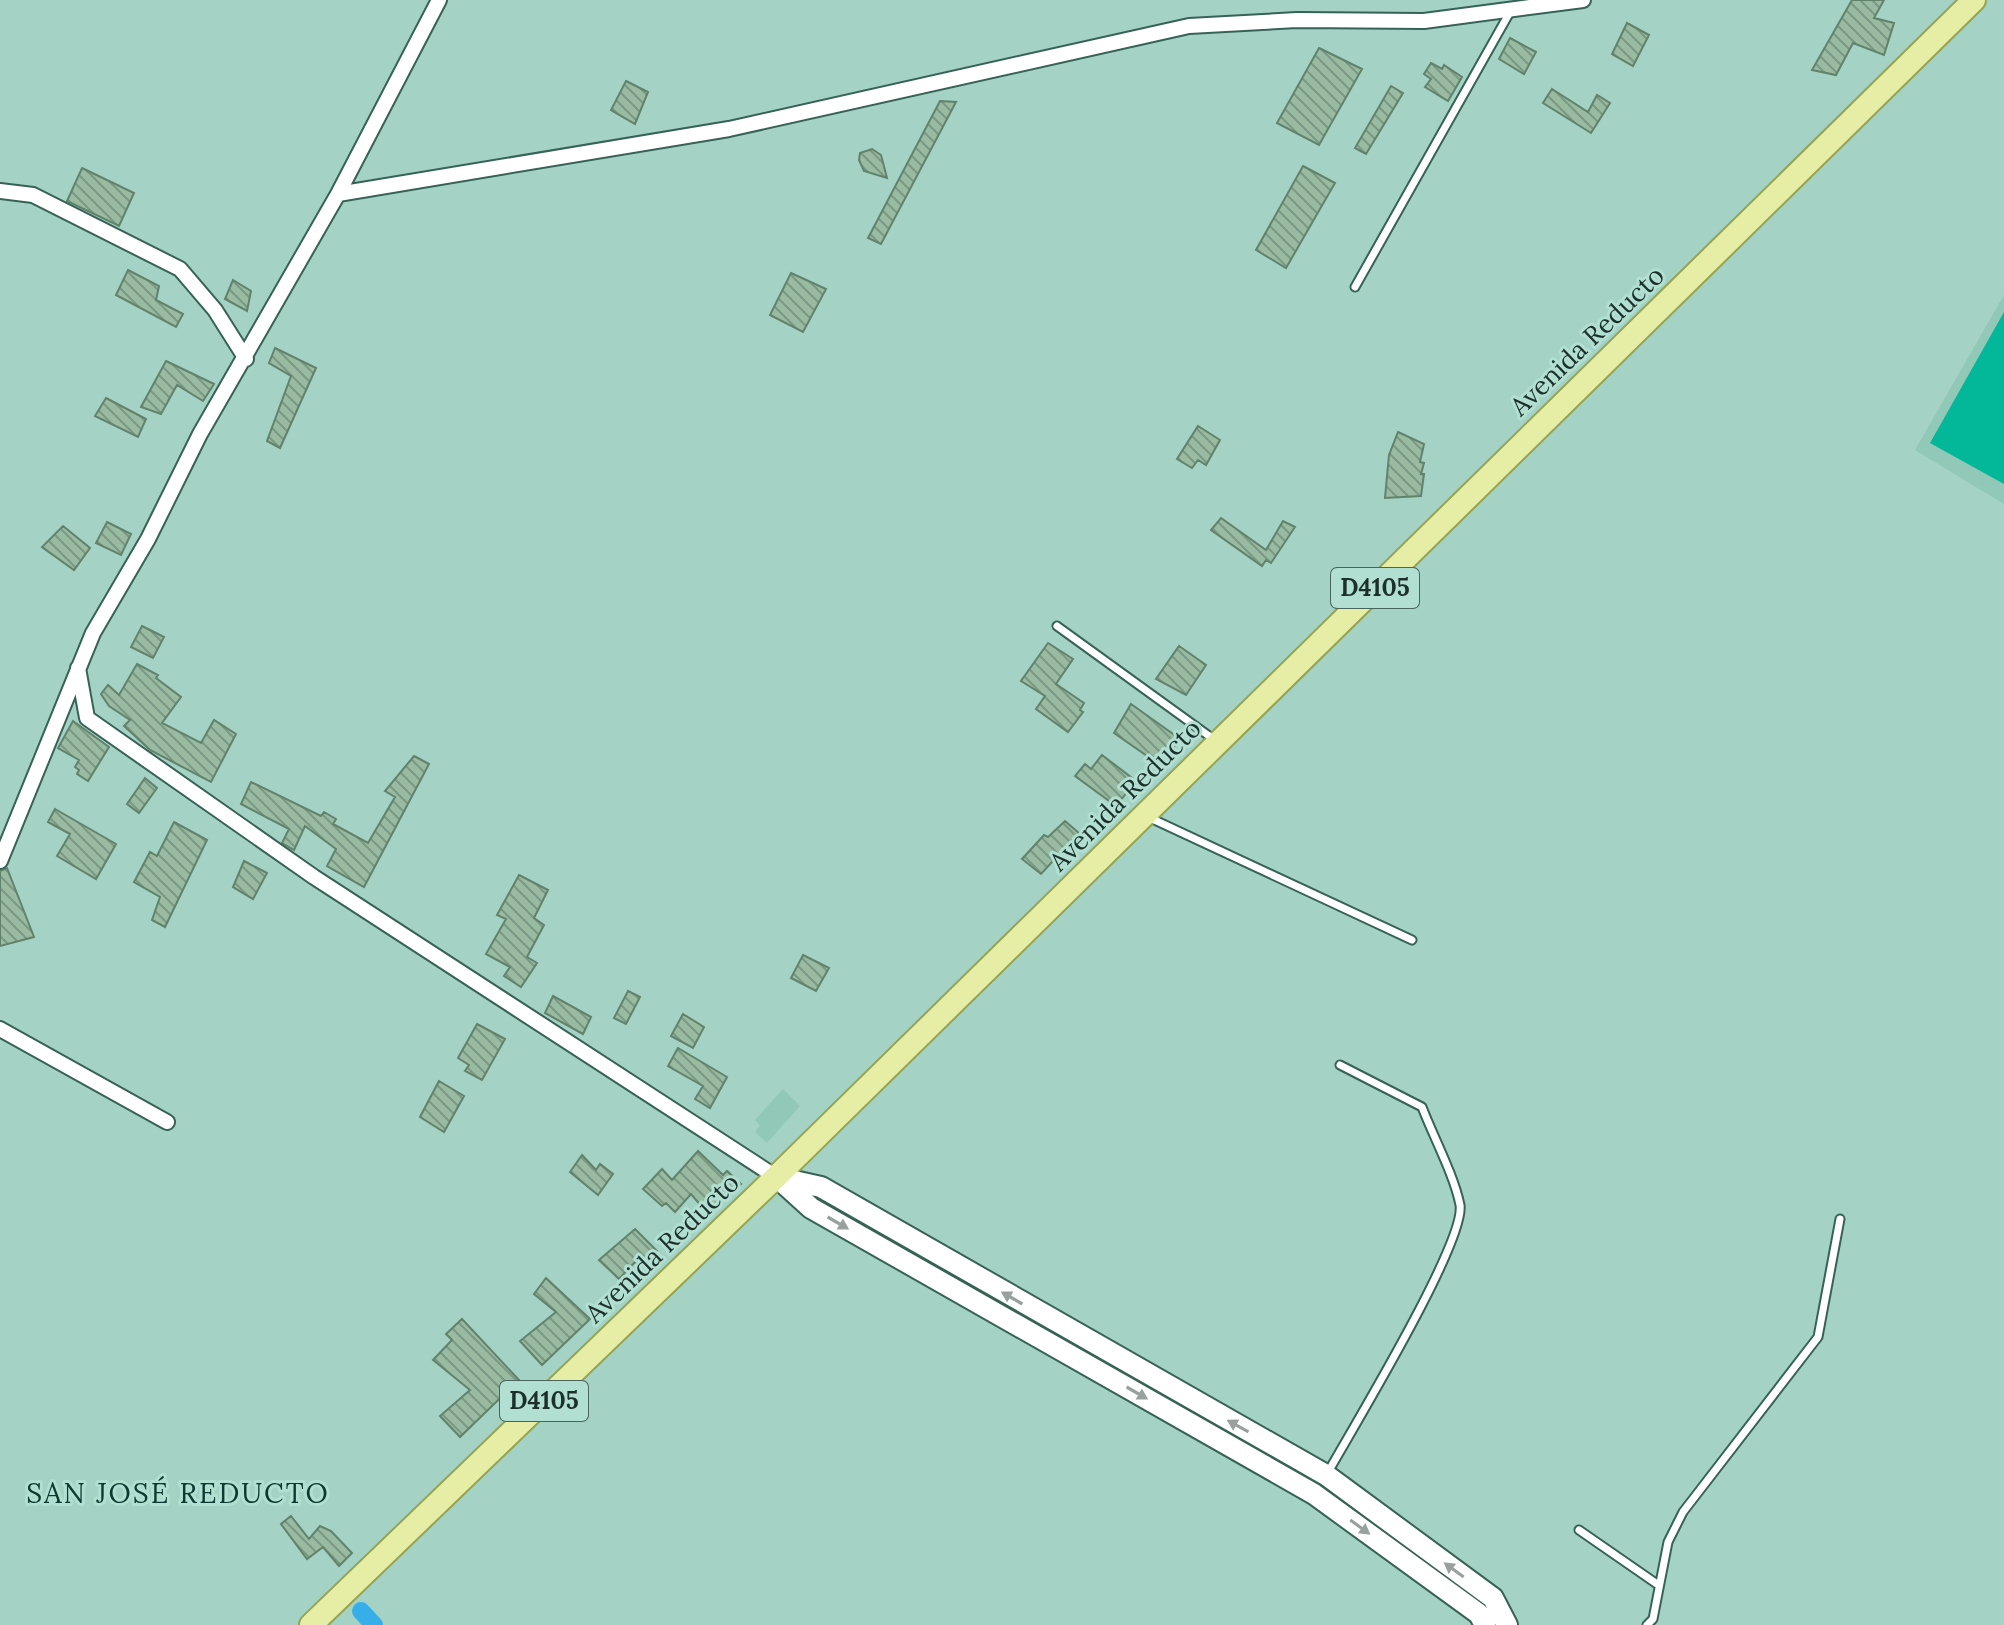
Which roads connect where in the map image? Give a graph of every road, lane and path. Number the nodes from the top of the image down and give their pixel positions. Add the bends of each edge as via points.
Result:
1 (439, 0) edge
2 (1583, 0) edge
3 (1974, 0) edge
4 (1511, 10) junction
5 (0, 191) edge
6 (338, 194) junction
7 (1355, 287) dead end
8 (246, 359) junction
9 (1057, 626) dead end
10 (78, 668) junction
11 (1218, 743) junction
12 (1144, 815) junction
13 (0, 861) edge
14 (1412, 940) dead end
15 (0, 1029) edge
16 (1340, 1065) dead end
17 (167, 1122) dead end
18 (776, 1177) junction
19 (1840, 1219) dead end
20 (1114, 1368) junction
21 (1326, 1475) junction
22 (1314, 1494) junction
23 (1579, 1530) dead end
24 (1657, 1584) junction
25 (311, 1625) edge
26 (1485, 1625) edge
27 (1507, 1625) edge
28 (1647, 1625) edge

1 - 6 street
2 - 4 street
3 - 11 main road, Avenida Reducto / D4105
4 - 6 street via 1424,21 1189,26 729,129
4 - 7 lane
5 - 8 street via 33,195 180,269
6 - 8 street
8 - 10 street via 200,434
9 - 11 lane
10 - 13 street
10 - 18 street via 87,718 314,877
11 - 12 main road, Avenida Reducto / D4105
12 - 14 lane
12 - 18 main road, Avenida Reducto / D4105
15 - 17 street
16 - 21 lane via 1422,1107 1460,1206 1455,1231 1424,1302
18 - 20 street via 821,1187
18 - 25 main road, Avenida Reducto / D4105
19 - 24 lane via 1818,1337 1683,1512
21 -> 20 street
20 -> 22 street
21 - 22 street
27 -> 21 street via 1493,1598
22 -> 26 street via 1479,1614
23 - 24 lane
24 - 28 lane via 1653,1619

